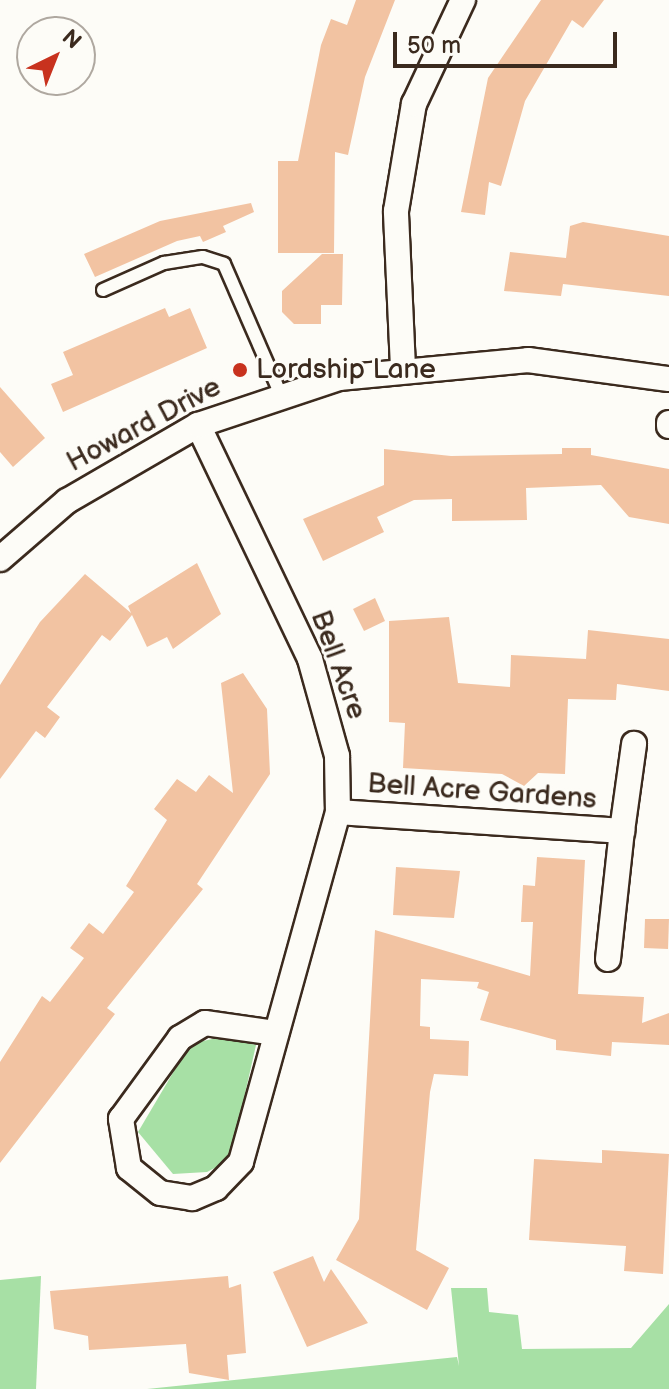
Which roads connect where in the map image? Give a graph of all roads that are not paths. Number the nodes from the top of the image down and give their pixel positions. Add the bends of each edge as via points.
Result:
1 (463, 0) edge
2 (103, 290) dead end
3 (403, 368) junction
4 (669, 379) edge
5 (281, 395) junction
6 (198, 425) junction
7 (0, 559) edge
8 (634, 744) dead end
9 (338, 812) junction
10 (622, 831) junction
11 (608, 959) dead end
12 (276, 1033) junction

1 - 3 street via 414,104 396,211
2 - 5 lane via 164,263 203,257 224,264
3 - 4 street, Howard Drive via 528,360
3 - 5 street, Howard Drive
5 - 6 street, Howard Drive
6 - 7 street, Howard Drive via 67,501
6 - 9 street, Bell Acre via 315,671 337,756
8 - 10 street, Bell Acre Gardens
9 - 10 street, Bell Acre Gardens
9 - 12 street, Bell Acre
10 - 11 street, Bell Acre Gardens
12 - 12 street, Bell Acre via 241,1162 216,1188 176,1197 129,1168 121,1119 180,1038 205,1023

